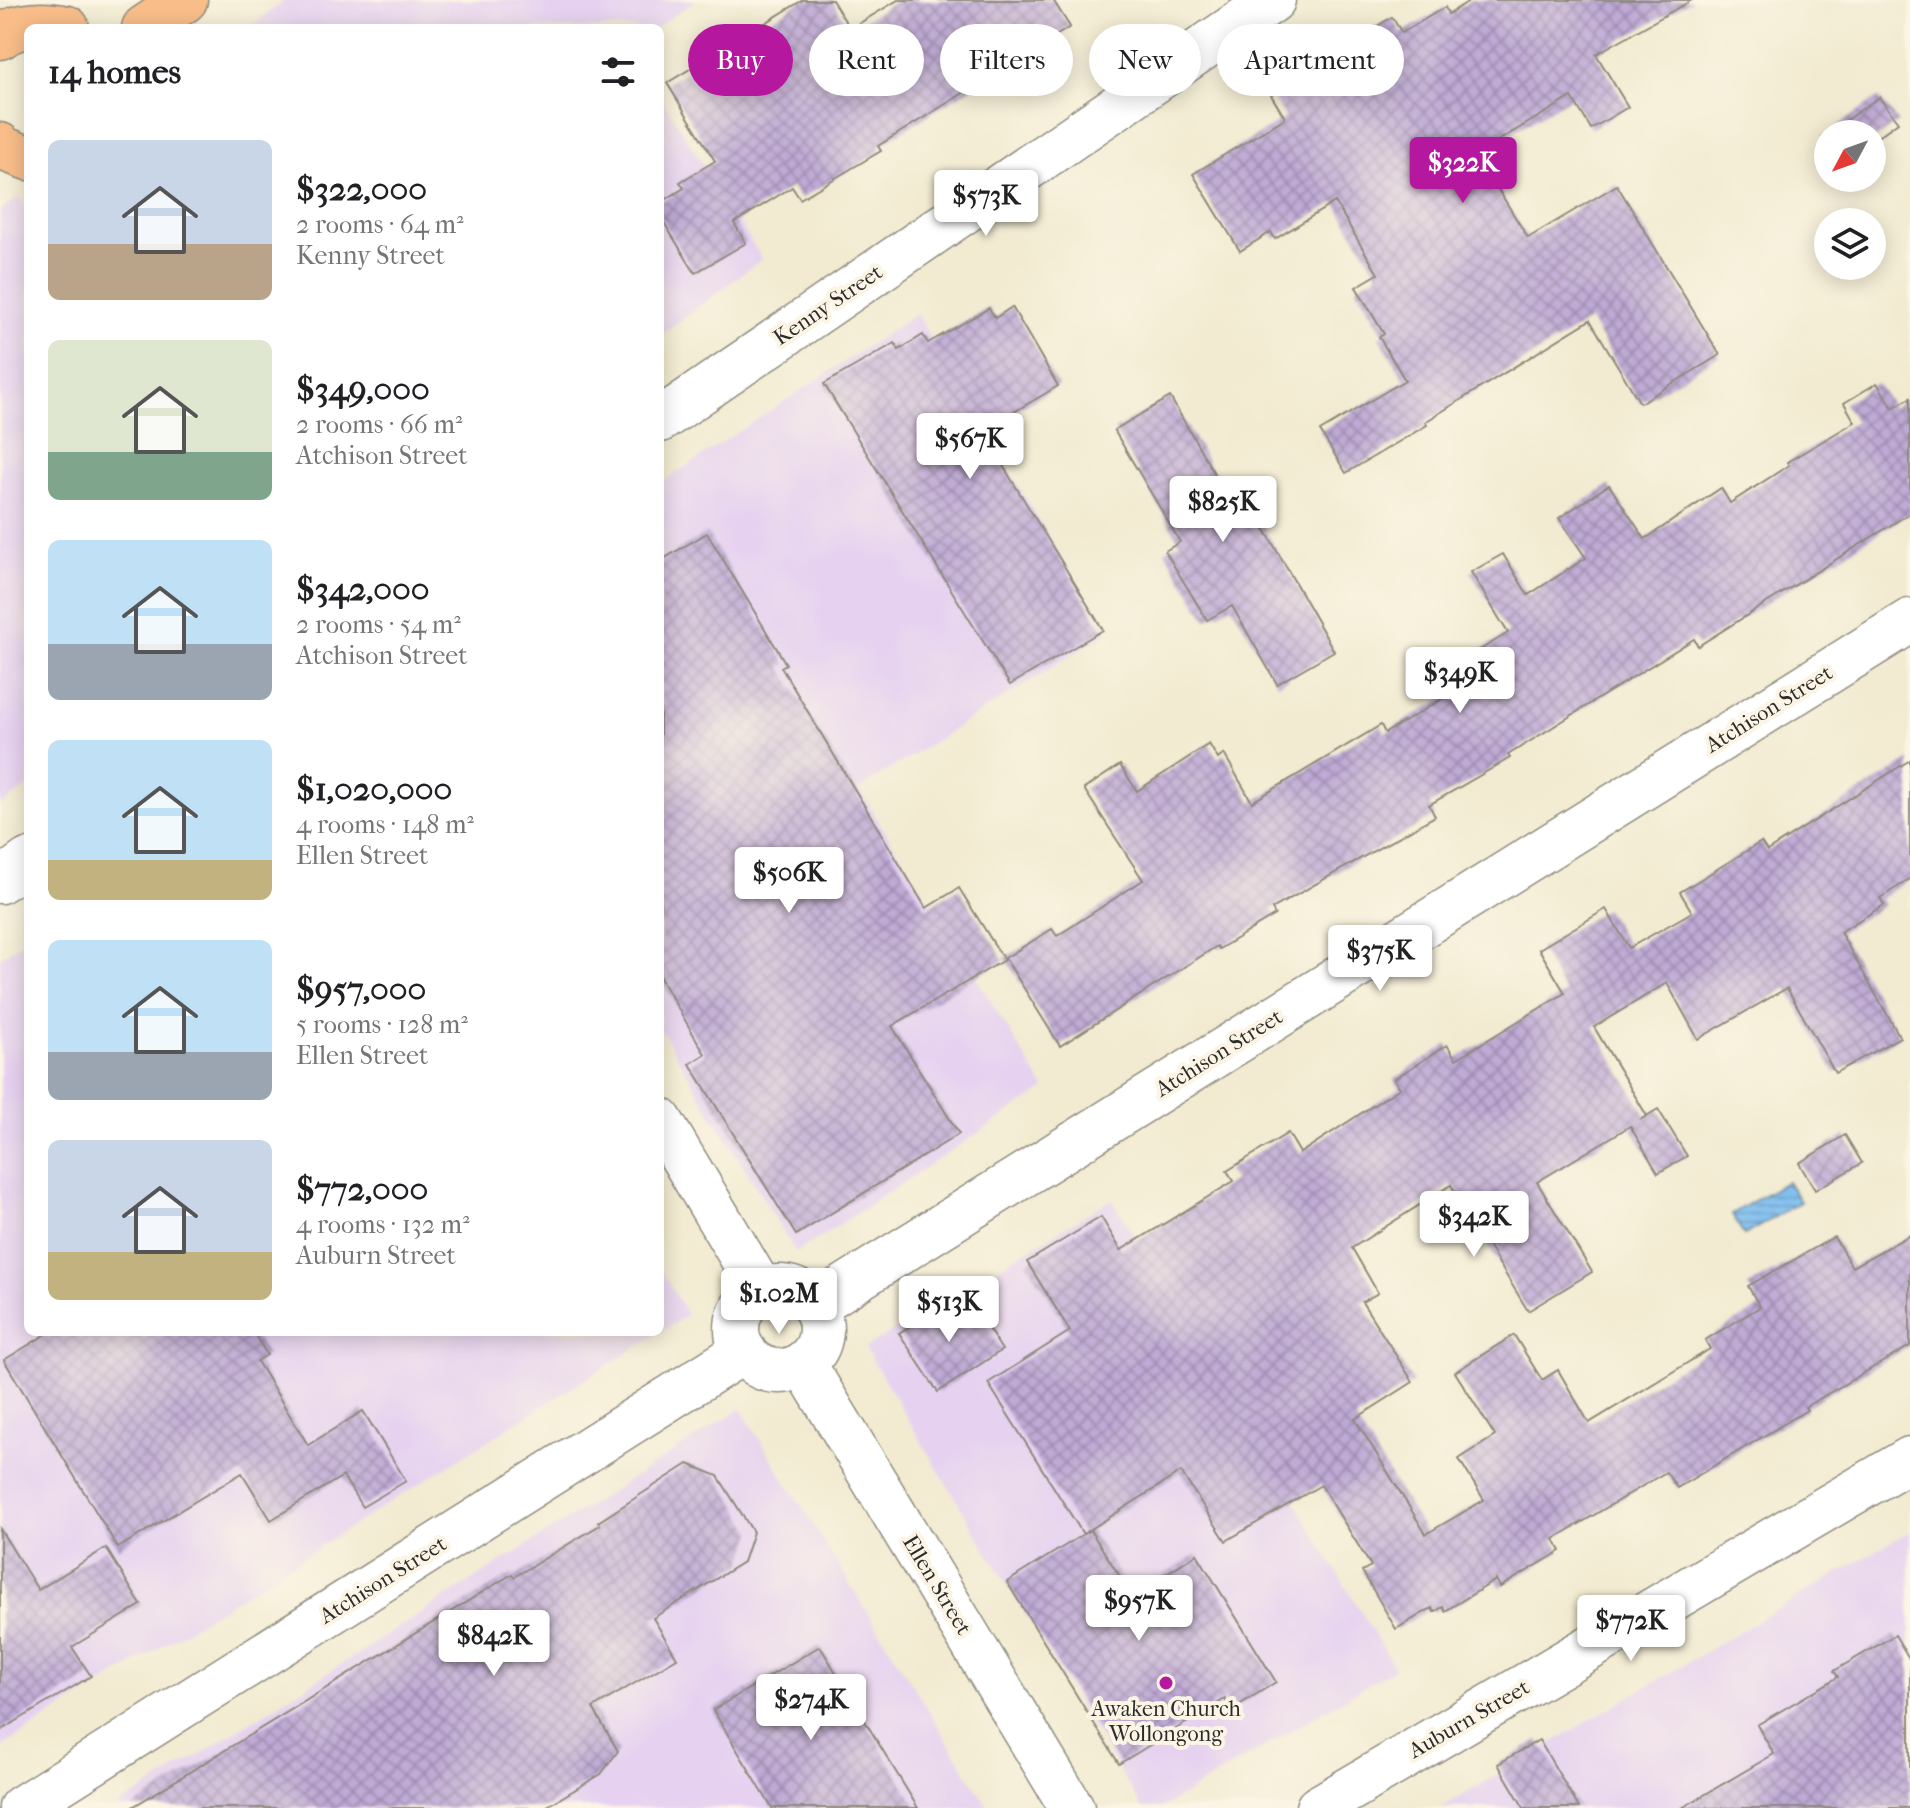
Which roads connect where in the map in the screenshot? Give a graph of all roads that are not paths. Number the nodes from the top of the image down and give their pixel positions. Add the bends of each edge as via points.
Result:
1 (185, 0) edge
2 (1273, 0) edge
3 (150, 24) edge
4 (24, 27) edge
5 (2, 32) edge
6 (0, 145) edge
7 (24, 158) edge
8 (664, 417) edge
9 (1910, 621) edge
10 (24, 864) edge
11 (0, 881) edge
12 (664, 1127) edge
13 (762, 1291) junction
14 (814, 1306) junction
15 (744, 1351) junction
16 (803, 1363) junction
17 (1910, 1459) edge
18 (21, 1808) edge
19 (1072, 1808) edge
20 (1318, 1808) edge

1 - 3 main road
2 - 8 street, Kenny Street
4 - 5 main road
6 - 7 main road
9 - 14 street, Atchison Street
10 - 11 street
12 - 13 street
13 - 14 street via 798,1291
13 - 15 street via 739,1315
14 - 16 street via 820,1337
15 - 16 street via 769,1370
15 - 18 street, Atchison Street
16 - 19 street, Ellen Street
17 - 20 street, Auburn Street

